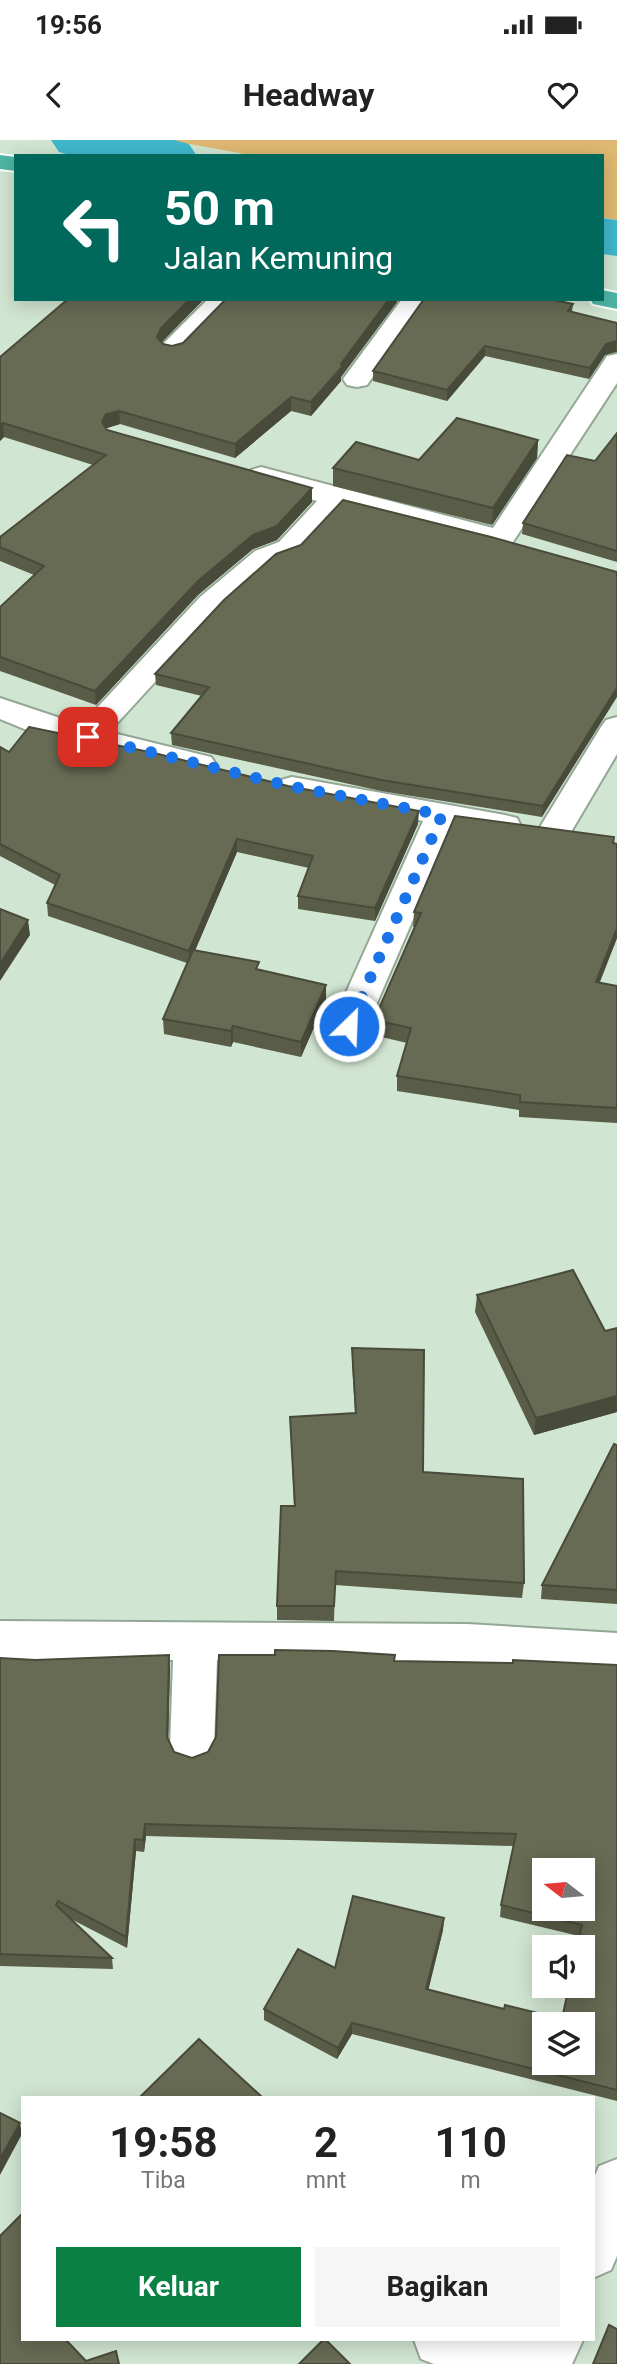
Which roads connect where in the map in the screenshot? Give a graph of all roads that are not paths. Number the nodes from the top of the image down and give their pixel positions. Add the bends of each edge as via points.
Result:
1 (221, 301) edge
2 (414, 301) edge
3 (173, 349) edge
4 (617, 362) edge
5 (357, 379) dead end
6 (234, 468) edge
7 (336, 498) junction
8 (0, 708) edge
9 (617, 727) edge
10 (88, 737) junction
11 (442, 815) junction
12 (554, 832) junction
13 (592, 836) edge
14 (349, 1026) dead end
15 (0, 1640) edge
16 (196, 1640) junction
17 (617, 1652) edge
18 (192, 1748) dead end
19 (617, 2184) edge
20 (595, 2246) edge
21 (443, 2341) edge
22 (556, 2341) edge
23 (519, 2364) edge
24 (543, 2364) edge

1 - 3 street
2 - 5 street
4 - 7 street via 514,543
6 - 7 street
7 - 10 street via 289,548 265,557 211,603
8 - 10 street
9 - 12 street
10 - 11 street
11 - 12 street
11 - 14 street
12 - 13 street
15 - 16 street
16 - 17 street via 468,1643
16 - 18 street
19 - 20 street
21 - 23 street
22 - 24 street

